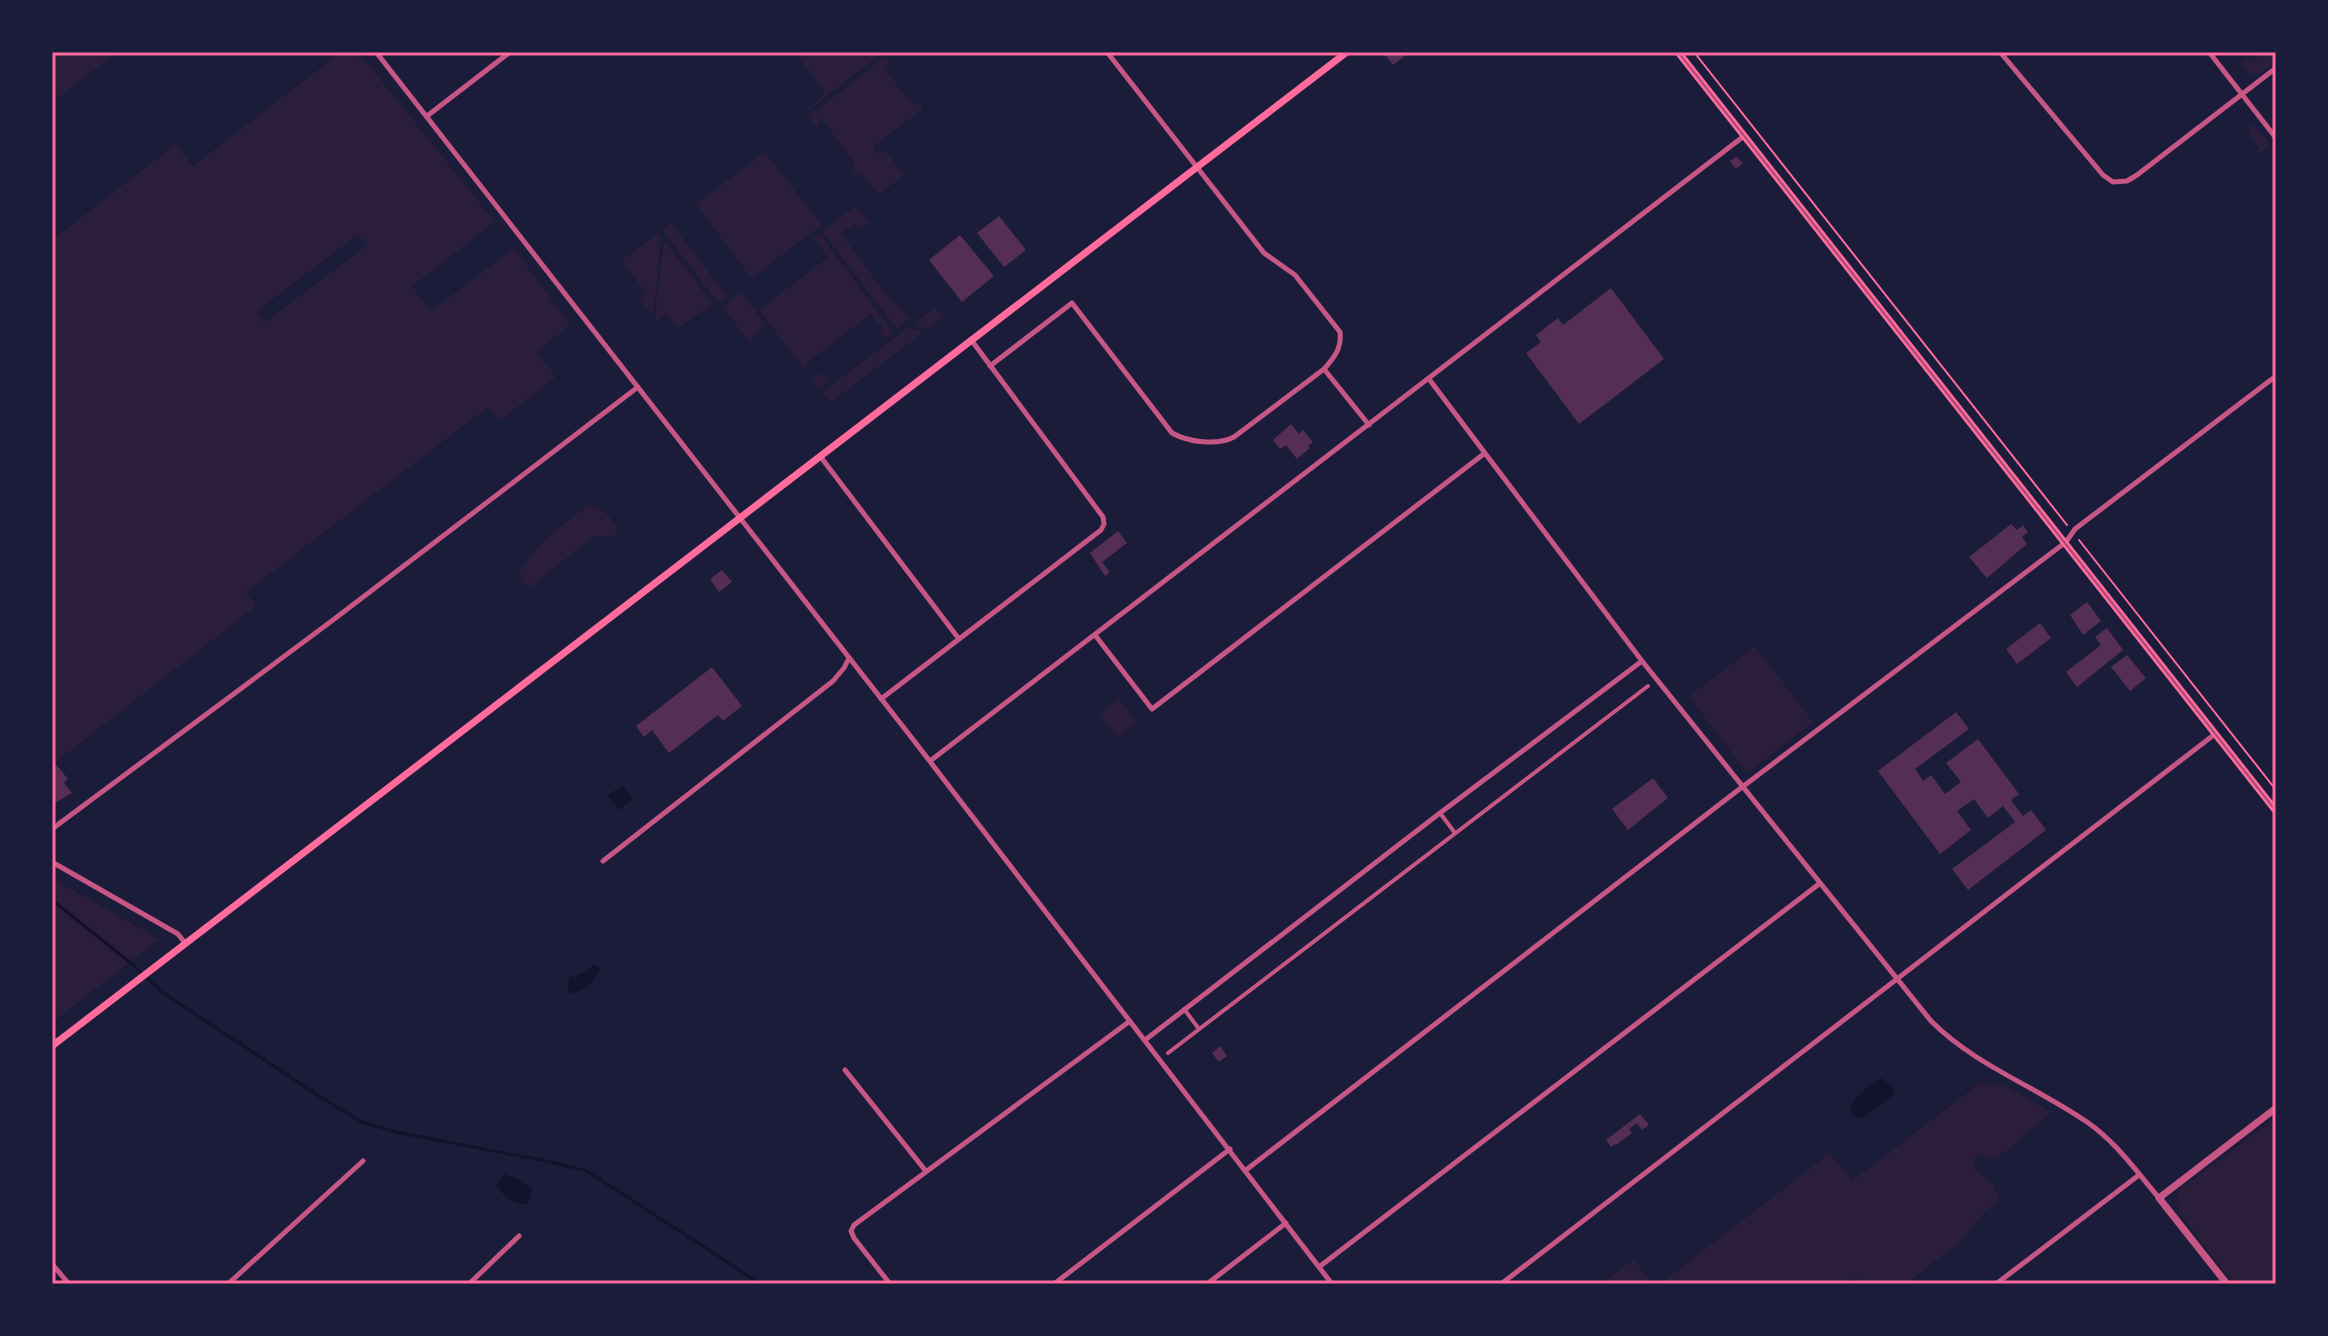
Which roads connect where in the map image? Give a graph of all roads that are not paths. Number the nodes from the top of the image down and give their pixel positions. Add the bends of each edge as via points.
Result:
1 (376, 52) edge
2 (510, 52) edge
3 (1107, 52) edge
4 (1347, 52) edge
5 (1678, 52) edge
6 (2000, 52) edge
7 (2209, 52) edge
8 (2276, 68) edge
9 (2241, 94) junction
10 (427, 116) junction
11 (1744, 136) junction
12 (2276, 138) edge
13 (1196, 167) junction
14 (971, 340) junction
15 (990, 366) junction
16 (1324, 369) junction
17 (2276, 376) edge
18 (1429, 379) junction
19 (638, 387) junction
20 (1369, 425) junction
21 (1485, 453) junction
22 (820, 456) junction
23 (740, 518) junction
24 (2066, 542) junction
25 (1095, 635) junction
26 (959, 639) junction
27 (849, 658) junction
28 (1642, 661) junction
29 (1648, 686) dead end
30 (881, 699) junction
31 (2215, 734) junction
32 (930, 761) junction
33 (1742, 788) junction
34 (2276, 811) edge
35 (1440, 813) junction
36 (52, 829) edge
37 (1455, 833) junction
38 (603, 861) dead end
39 (52, 862) edge
40 (1819, 884) junction
41 (185, 943) junction
42 (1895, 979) junction
43 (1184, 1009) junction
44 (1130, 1021) junction
45 (1199, 1029) junction
46 (1145, 1040) junction
47 (52, 1046) edge
48 (1168, 1053) dead end
49 (845, 1070) dead end
50 (2276, 1108) edge
51 (1230, 1149) junction
52 (363, 1161) dead end
53 (925, 1170) junction
54 (1246, 1170) junction
55 (2139, 1175) junction
56 (2159, 1198) junction
57 (1286, 1223) junction
58 (519, 1236) dead end
59 (52, 1264) edge
60 (1319, 1267) junction
61 (69, 1284) edge
62 (228, 1284) edge
63 (469, 1284) edge
64 (890, 1284) edge
65 (1054, 1284) edge
66 (1207, 1284) edge
67 (1332, 1284) edge
68 (1501, 1284) edge
69 (1996, 1284) edge
70 (2227, 1284) edge

1 - 10 street
2 - 10 street
3 - 13 street
4 - 13 main road
5 - 11 main road
6 - 9 street via 2113,182 2137,175
7 - 9 street
8 - 9 street
9 - 12 street
10 - 19 street
11 - 18 street
11 - 24 main road
13 - 14 main road
13 - 16 street via 1264,253 1295,275 1340,332 1337,354
14 - 15 street
14 - 22 main road
15 - 16 street via 1072,303 1172,433 1221,442
15 - 26 street via 1104,524
16 - 20 street
17 - 24 street via 2075,529
18 - 20 street
18 - 21 street
19 - 23 street
19 - 36 street
20 - 25 street
21 - 25 street via 1152,709
21 - 28 street
22 - 23 main road
22 - 26 street
23 - 27 street
23 - 41 main road
24 - 31 main road
24 - 33 street
25 - 32 street
26 - 30 street
27 - 30 street
27 - 38 street via 833,681
28 - 33 street
28 - 35 street
29 - 37 street
30 - 32 street
31 - 34 main road
31 - 42 street
32 - 44 street
33 - 40 street
33 - 54 street
35 - 37 street
35 - 43 street
37 - 45 street
39 - 41 street via 178,934
40 - 42 street
40 - 60 street
41 - 47 main road
42 - 55 street via 1960,1048 2087,1122
42 - 68 street
43 - 45 street
43 - 46 street
44 - 46 street
44 - 53 street
45 - 48 street
46 - 51 street
49 - 53 street
50 - 56 street
51 - 54 street
51 - 65 street
52 - 62 street
53 - 64 street via 851,1231
54 - 57 street
55 - 56 street
55 - 69 street
56 - 70 street
57 - 60 street
57 - 66 street
58 - 63 street
59 - 61 street
60 - 67 street

